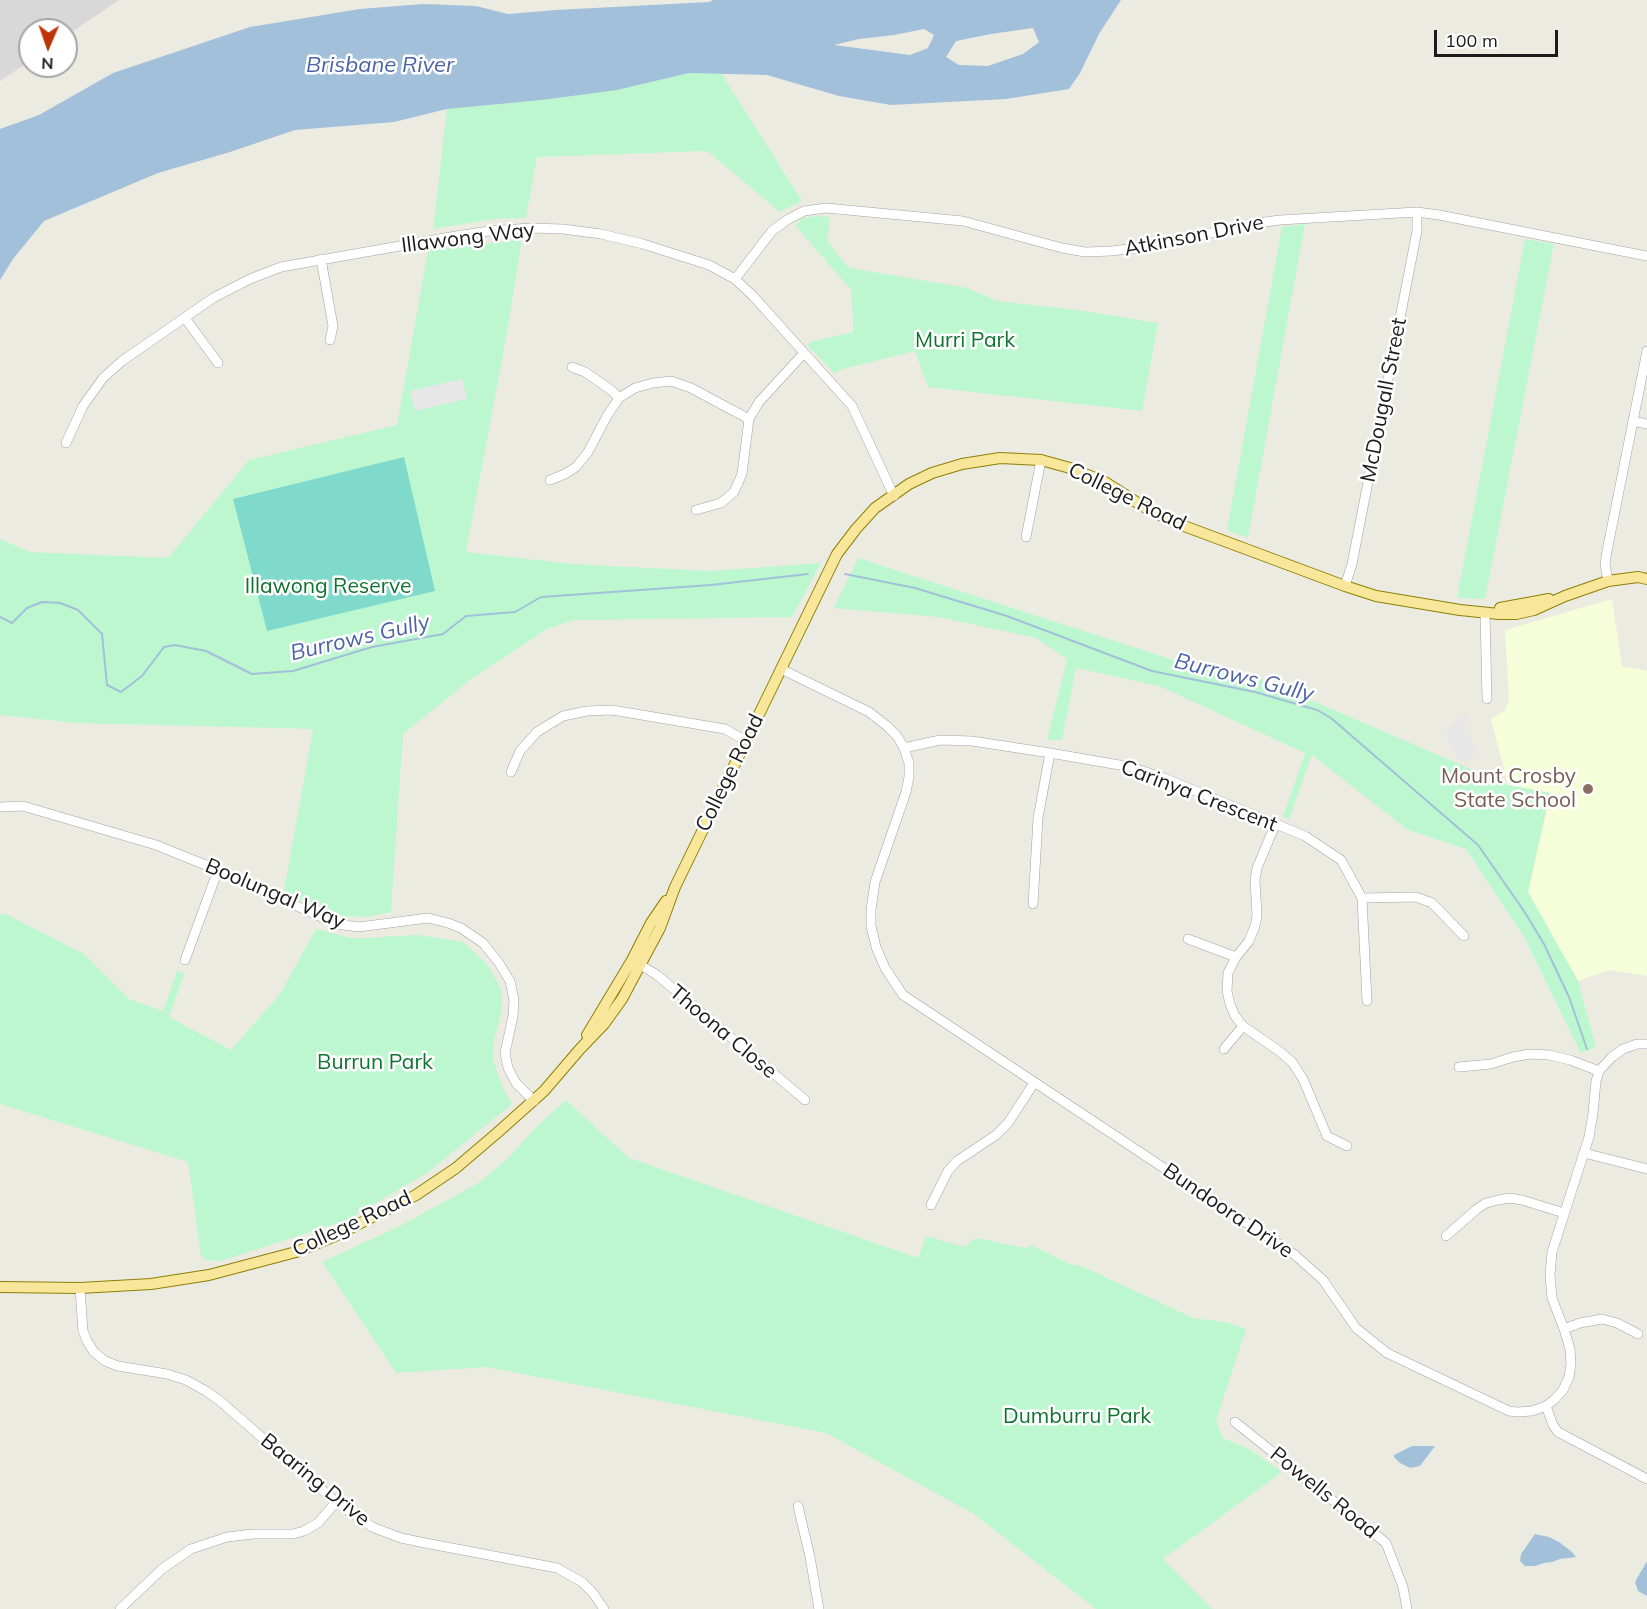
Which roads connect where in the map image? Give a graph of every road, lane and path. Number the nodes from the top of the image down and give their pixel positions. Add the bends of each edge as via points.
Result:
1 (1418, 212) junction
2 (1647, 256) edge
3 (321, 259) junction
4 (735, 279) junction
5 (185, 318) junction
6 (330, 340) dead end
7 (1647, 351) edge
8 (804, 353) junction
9 (218, 363) dead end
10 (572, 367) dead end
11 (619, 398) junction
12 (750, 419) junction
13 (1633, 421) junction
14 (1647, 424) edge
15 (66, 443) dead end
16 (1041, 460) junction
17 (550, 480) dead end
18 (894, 496) junction
19 (696, 510) dead end
20 (1026, 537) dead end
21 (1647, 579) edge
22 (1608, 581) junction
23 (1345, 586) junction
24 (1485, 613) junction
25 (781, 669) junction
26 (1487, 699) dead end
27 (746, 741) junction
28 (904, 747) junction
29 (1050, 753) junction
30 (511, 772) dead end
31 (0, 807) edge
32 (1275, 825) junction
33 (218, 870) junction
34 (1362, 898) junction
35 (1033, 904) dead end
36 (1464, 936) dead end
37 (1188, 939) dead end
38 (1236, 957) junction
39 (185, 960) dead end
40 (637, 963) junction
41 (1367, 1001) dead end
42 (1242, 1026) junction
43 (1647, 1044) edge
44 (1224, 1049) dead end
45 (1459, 1067) dead end
46 (1599, 1071) junction
47 (1034, 1083) junction
48 (805, 1100) dead end
49 (534, 1101) junction
50 (1347, 1146) dead end
51 (1584, 1153) junction
52 (1647, 1168) edge
53 (931, 1204) dead end
54 (1564, 1213) junction
55 (1446, 1236) dead end
56 (0, 1287) edge
57 (80, 1288) junction
58 (1564, 1329) junction
59 (1638, 1334) dead end
60 (1546, 1406) junction
61 (1235, 1422) dead end
62 (1647, 1479) edge
63 (336, 1502) junction
64 (798, 1506) dead end
65 (120, 1609) edge
66 (604, 1609) edge
67 (819, 1609) edge
68 (1407, 1609) edge

1 - 2 street, Atkinson Drive
1 - 4 street, Atkinson Drive via 1280,220 1159,245 1085,252 963,221 826,208 804,211 772,231
1 - 23 street, McDougall Street
3 - 4 street, Illawong Way via 489,231 563,229 643,244
3 - 5 street, Illawong Way via 250,279
3 - 6 street via 333,326
4 - 8 street, Illawong Way
5 - 9 street
5 - 15 street, Illawong Way via 103,378 83,406
7 - 13 street
8 - 12 street via 759,402
8 - 18 street, Illawong Way via 852,406
10 - 11 street
11 - 12 street via 653,382 671,381
11 - 17 street via 576,467
12 - 19 street via 742,474 734,492 721,503
13 - 14 street
13 - 22 street via 1607,551
16 - 18 main road, College Road via 1000,458 962,464 932,473
16 - 20 street
16 - 23 main road, College Road via 1105,483 1176,523
18 - 25 main road, College Road via 875,508 837,554
21 - 22 main road, College Road
22 - 24 main road, College Road via 1533,610
23 - 24 main road, College Road via 1376,596
24 - 26 street
25 - 27 main road, College Road
25 - 28 street via 868,712 887,726
27 - 30 street via 725,729 612,710 587,711 563,717 537,732 520,751
27 - 40 main road, College Road via 675,886 660,928
28 - 29 street, Carinya Crescent via 950,740
28 - 47 street, Bundoora Drive via 909,770 906,792 875,882 870,909 876,947 903,995
29 - 32 street, Carinya Crescent via 1131,767
29 - 35 street via 1038,818
31 - 33 street, Boolungal Way via 41,810 156,845
32 - 34 street, Carinya Crescent via 1305,836 1341,860
32 - 38 street via 1257,868 1255,926
33 - 39 street
33 - 49 street, Boolungal Way via 336,924 358,927 428,918 448,923 483,943 499,963 512,990 514,1008 505,1053 508,1068
34 - 36 street via 1416,897 1431,903
34 - 41 street, Carinya Crescent
37 - 38 street
38 - 42 street via 1228,973 1227,991
40 - 48 street, Thoona Close via 657,975
40 - 49 main road, College Road via 622,999 604,1024
42 - 44 street
42 - 50 street via 1292,1062 1304,1079 1327,1136
43 - 46 street via 1623,1049
45 - 46 street via 1530,1054 1570,1060
46 - 51 street
47 - 53 street via 1008,1123 948,1171
47 - 60 street, Bundoora Drive via 1295,1255 1323,1280 1356,1328 1387,1353 1509,1411 1532,1411
49 - 57 main road, College Road via 456,1168 416,1195 335,1236 296,1252 209,1275 151,1284
51 - 52 street
51 - 54 street
54 - 55 street via 1522,1200 1497,1200 1477,1209
54 - 58 street via 1552,1252 1550,1275 1552,1298
56 - 57 main road, College Road
57 - 63 street, Baaring Drive via 83,1331 94,1352 118,1366 167,1374 206,1391
58 - 59 street via 1602,1319
58 - 60 street via 1570,1349 1569,1377 1556,1399
60 - 62 street via 1558,1432
61 - 68 street, Powells Road via 1386,1543
63 - 65 street via 304,1532 227,1537 191,1549 162,1569
63 - 66 street, Baaring Drive via 372,1527 401,1538 557,1568 582,1582
64 - 67 street

